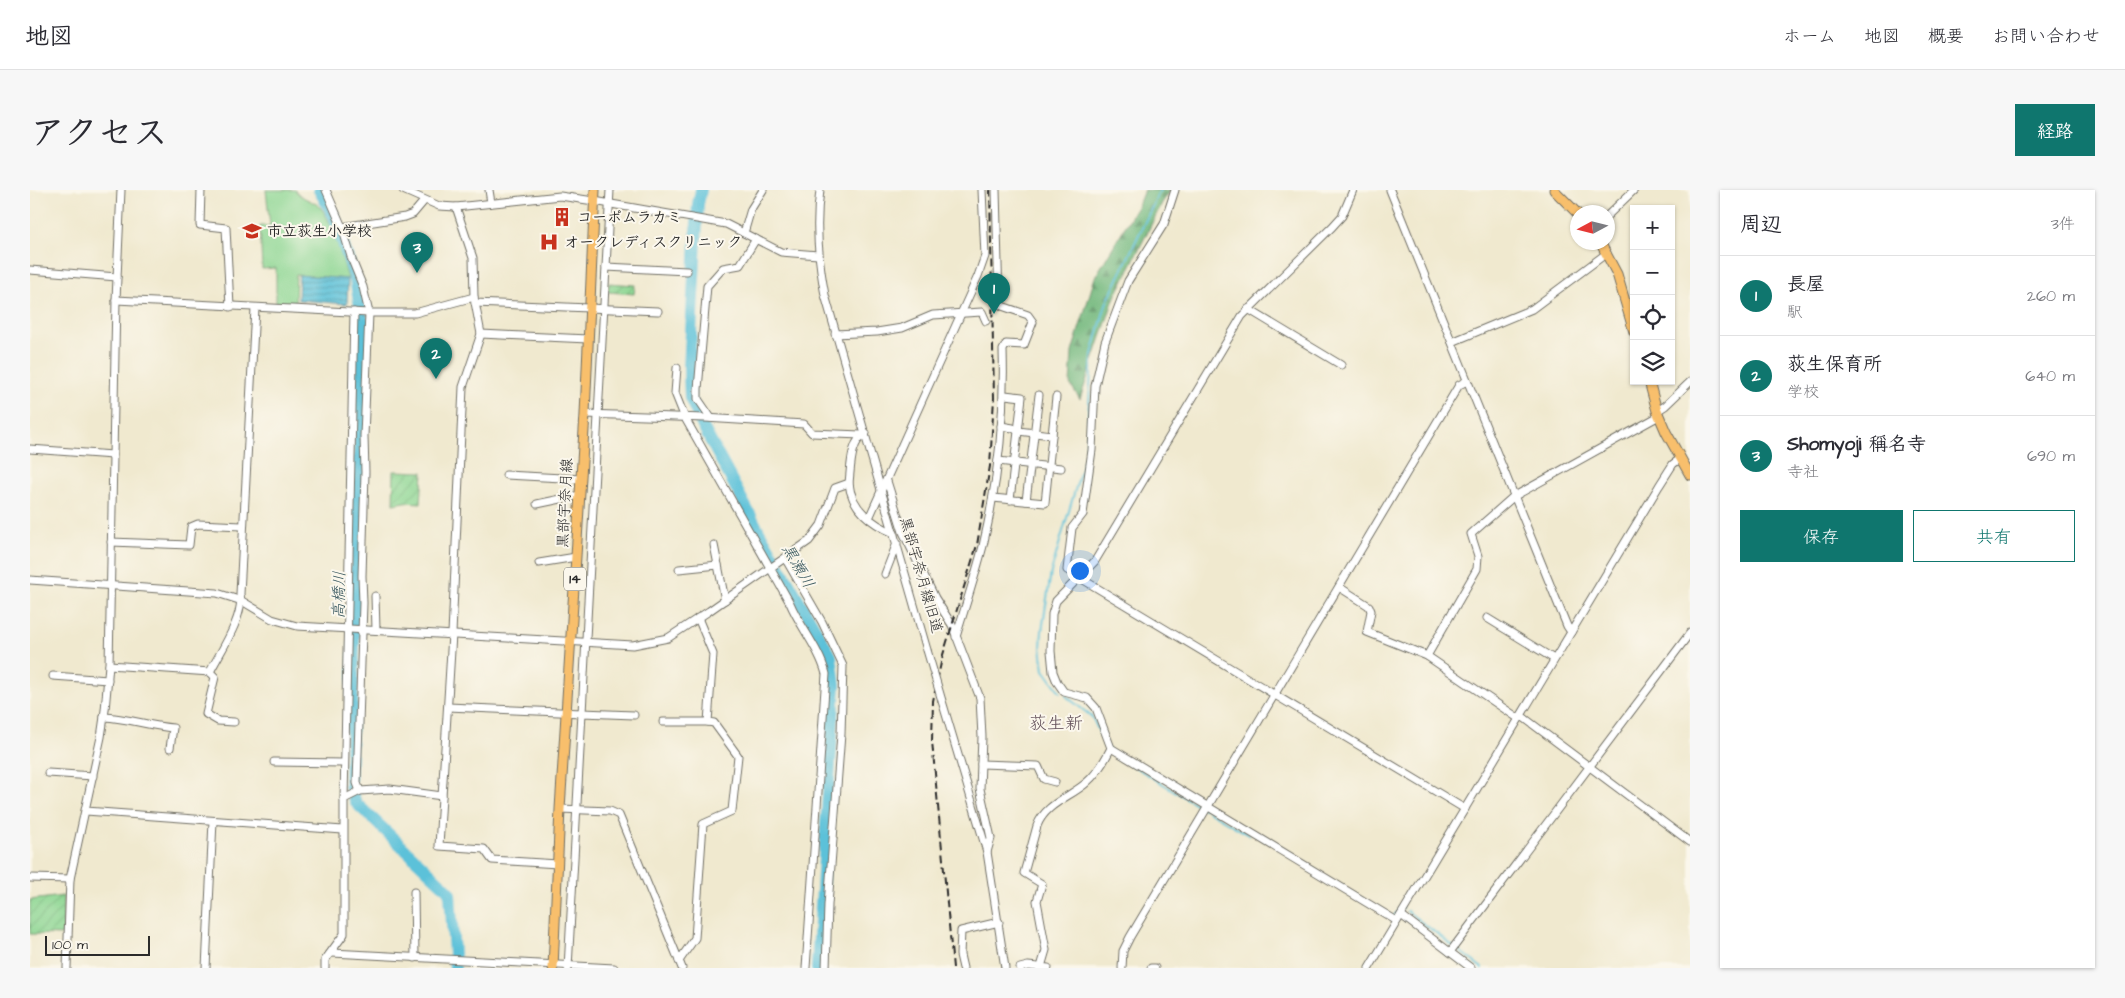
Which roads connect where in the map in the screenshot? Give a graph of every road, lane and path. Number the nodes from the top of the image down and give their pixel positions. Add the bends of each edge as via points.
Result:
1 (121, 190) edge
2 (200, 190) edge
3 (326, 190) edge
4 (403, 190) edge
5 (489, 190) edge
6 (595, 190) edge
7 (610, 190) edge
8 (763, 190) edge
9 (820, 190) edge
10 (982, 190) edge
11 (996, 190) edge
12 (1175, 190) edge
13 (1353, 190) edge
14 (1390, 190) edge
15 (1554, 190) edge
16 (1634, 190) edge
17 (594, 200) junction
18 (424, 201) junction
19 (610, 203) junction
20 (491, 204) junction
21 (1570, 206) edge
22 (456, 208) junction
23 (1615, 208) edge
24 (342, 226) junction
25 (744, 233) junction
26 (756, 239) junction
27 (1605, 250) edge
28 (1607, 253) junction
29 (818, 255) junction
30 (606, 267) junction
31 (30, 270) edge
32 (687, 271) dead end
33 (117, 276) junction
34 (116, 300) junction
35 (474, 300) junction
36 (230, 307) junction
37 (589, 307) junction
38 (255, 308) junction
39 (604, 308) junction
40 (1248, 309) junction
41 (658, 311) dead end
42 (354, 312) junction
43 (369, 313) junction
44 (960, 314) junction
45 (1630, 318) edge
46 (986, 321) dead end
47 (481, 334) junction
48 (835, 334) junction
49 (588, 339) junction
50 (1452, 342) junction
51 (1341, 365) dead end
52 (677, 368) dead end
53 (1466, 381) junction
54 (1690, 382) edge
55 (1650, 385) edge
56 (1004, 395) junction
57 (1039, 395) dead end
58 (1056, 398) dead end
59 (1658, 413) junction
60 (585, 414) junction
61 (598, 415) junction
62 (687, 418) junction
63 (708, 418) junction
64 (1001, 426) junction
65 (1018, 431) junction
66 (863, 434) junction
67 (1035, 434) junction
68 (1052, 435) junction
69 (30, 449) edge
70 (113, 454) junction
71 (1680, 459) junction
72 (998, 461) junction
73 (1014, 463) junction
74 (1030, 465) junction
75 (1048, 467) junction
76 (1062, 468) dead end
77 (506, 475) dead end
78 (1690, 475) edge
79 (581, 480) junction
80 (887, 481) junction
81 (849, 483) junction
82 (882, 492) junction
83 (580, 495) junction
84 (1513, 497) junction
85 (993, 498) junction
86 (1010, 500) junction
87 (1026, 501) junction
88 (537, 504) dead end
89 (869, 518) junction
90 (242, 526) junction
91 (894, 533) junction
92 (111, 542) junction
93 (897, 543) junction
94 (714, 545) dead end
95 (576, 557) junction
96 (784, 559) junction
97 (539, 563) dead end
98 (718, 565) junction
99 (771, 568) junction
100 (680, 569) dead end
101 (885, 574) dead end
102 (1078, 577) junction
103 (30, 580) edge
104 (110, 585) junction
105 (1339, 588) junction
106 (375, 596) dead end
107 (725, 600) junction
108 (242, 601) junction
109 (698, 618) junction
110 (1487, 618) dead end
111 (346, 628) junction
112 (362, 629) junction
113 (376, 630) junction
114 (1571, 632) junction
115 (1690, 633) edge
116 (452, 634) junction
117 (956, 638) junction
118 (570, 641) junction
119 (586, 642) junction
120 (1427, 656) junction
121 (1554, 659) junction
122 (109, 666) junction
123 (210, 672) junction
124 (53, 676) dead end
125 (108, 680) junction
126 (1274, 695) junction
127 (448, 707) junction
128 (567, 712) junction
129 (582, 713) junction
130 (634, 715) dead end
131 (104, 717) junction
132 (1518, 718) junction
133 (234, 722) dead end
134 (663, 722) dead end
135 (708, 722) junction
136 (170, 748) dead end
137 (1111, 748) junction
138 (274, 762) dead end
139 (343, 763) junction
140 (981, 764) junction
141 (1590, 767) junction
142 (48, 773) dead end
143 (93, 776) junction
144 (1055, 782) dead end
145 (360, 791) junction
146 (442, 796) junction
147 (344, 799) junction
148 (1208, 806) junction
149 (560, 809) junction
150 (1465, 809) junction
151 (576, 810) junction
152 (86, 811) junction
153 (214, 821) junction
154 (343, 830) junction
155 (1690, 842) edge
156 (987, 852) junction
157 (558, 864) junction
158 (30, 878) edge
159 (70, 879) junction
160 (414, 892) dead end
161 (1399, 918) junction
162 (999, 922) junction
163 (1450, 952) junction
164 (332, 953) junction
165 (415, 958) junction
166 (681, 964) edge
167 (553, 966) edge
168 (568, 967) edge
169 (1045, 967) edge
170 (67, 968) edge
171 (206, 968) edge
172 (325, 968) edge
173 (614, 968) edge
174 (806, 968) edge
175 (826, 968) edge
176 (963, 968) edge
177 (1005, 968) edge
178 (1020, 968) edge
179 (1122, 968) edge
180 (1369, 968) edge
181 (1471, 968) edge

1 - 33 street
2 - 36 street via 200,225 226,228
3 - 24 street
4 - 18 street
5 - 20 street
6 - 17 main road, 黒部宇奈月線 / 14
7 - 19 street
8 - 25 street via 751,209
9 - 29 street, 黒部宇奈月線旧道
10 - 44 street via 984,256
11 - 56 street via 999,301 1002,306 1028,315 1033,322 1024,345 1006,344 1003,350
12 - 102 street via 1164,224 1128,281 1105,342 1095,386 1092,450 1082,514 1072,528 1068,552 1067,570
13 - 40 street via 1342,216
14 - 50 street
15 - 21 main road
16 - 23 street
17 - 19 street
17 - 20 street via 560,196
17 - 37 main road, 黒部宇奈月線 / 14
18 - 22 street
18 - 24 street via 413,214 405,217
19 - 25 street via 726,224
19 - 30 street
20 - 22 street
22 - 35 street via 473,258
24 - 43 street
25 - 26 street
26 - 29 street via 781,252
26 - 63 street via 740,265 723,268 707,286 698,399
27 - 28 main road
28 - 45 main road
28 - 50 street via 1532,309
29 - 48 street, 黒部宇奈月線旧道
30 - 32 street
30 - 39 street
31 - 33 street
33 - 34 street
34 - 36 street
34 - 70 street
35 - 37 street
35 - 43 street via 415,313
35 - 47 street
36 - 38 street
37 - 39 street
37 - 49 main road, 黒部宇奈月線 / 14
38 - 42 street
38 - 90 street
39 - 41 street
39 - 61 street
40 - 51 street
40 - 102 street via 1095,561
42 - 43 street
42 - 111 street
43 - 112 street
44 - 46 street via 982,312
44 - 48 street via 933,315 902,328 877,332
44 - 80 street
47 - 49 street
47 - 116 street via 463,387
48 - 66 street, 黒部宇奈月線旧道
49 - 60 main road, 黒部宇奈月線 / 14
50 - 53 street
52 - 62 street via 675,393
53 - 84 street
53 - 105 street via 1460,385
54 - 59 street
55 - 59 main road
56 - 64 street
56 - 65 street via 1022,397
57 - 67 street
58 - 68 street
59 - 71 main road
59 - 84 street
60 - 61 street
60 - 79 main road, 黒部宇奈月線 / 14
61 - 62 street
61 - 119 street
62 - 63 street
62 - 99 street
63 - 66 street via 804,424 812,433
64 - 65 street
64 - 72 street
65 - 67 street
65 - 73 street
66 - 81 street via 854,446
66 - 82 street, 黒部宇奈月線旧道
67 - 68 street
67 - 74 street
68 - 75 street
69 - 70 street
70 - 92 street
71 - 78 main road
71 - 114 street via 1673,464
72 - 73 street
72 - 85 street
73 - 74 street
73 - 86 street
74 - 75 street
74 - 87 street
75 - 76 street
75 - 87 street via 1045,503
77 - 79 street
79 - 83 main road, 黒部宇奈月線 / 14
80 - 82 street
80 - 117 street via 903,532
81 - 89 street via 850,496
81 - 96 street via 834,488 821,525 809,541
82 - 89 street
82 - 91 street, 黒部宇奈月線旧道
83 - 88 street
83 - 95 main road, 黒部宇奈月線 / 14
84 - 114 street
84 - 120 street via 1471,534 1478,556 1477,568
85 - 86 street
85 - 117 street
86 - 87 street
89 - 91 street
90 - 92 street via 198,524 191,527 189,545
90 - 108 street
91 - 93 street, 黒部宇奈月線旧道
92 - 104 street
93 - 101 street
93 - 156 street, 黒部宇奈月線旧道, bridge
94 - 98 street
95 - 97 street
95 - 118 main road, 黒部宇奈月線 / 14
96 - 99 street
96 - 175 street via 822,622 842,666 841,734
98 - 100 street
98 - 107 street
99 - 107 street
99 - 174 street via 826,674
102 - 126 street
102 - 137 street via 1056,601 1052,614 1053,672 1064,692 1087,698 1096,708
103 - 104 street
104 - 108 street via 216,593
104 - 122 street
105 - 120 street via 1369,606 1367,632
105 - 126 street
106 - 113 street
107 - 109 street
108 - 111 street via 272,619 297,626
108 - 123 street via 239,615
109 - 119 street via 668,638 650,643
109 - 135 street via 713,654
110 - 121 street
111 - 112 street
111 - 139 street
112 - 113 street
112 - 145 street via 357,783
113 - 116 street
114 - 121 street
115 - 141 street
116 - 118 street
116 - 127 street
117 - 140 street via 980,698
118 - 119 street
118 - 128 main road, 黒部宇奈月線 / 14
119 - 129 street
120 - 132 street
121 - 132 street
122 - 123 street
122 - 125 street
123 - 133 street via 215,677 206,714 218,721
124 - 125 street
125 - 131 street
126 - 148 street
126 - 150 street
127 - 128 street
127 - 146 street
128 - 129 street
128 - 149 main road, 黒部宇奈月線 / 14
129 - 130 street
129 - 151 street
131 - 136 street via 173,728
131 - 143 street
132 - 141 street via 1523,717
132 - 150 street
134 - 135 street
135 - 166 street via 714,724 738,756 734,800 732,811 703,824 694,938
137 - 148 street
137 - 169 street via 1087,783 1057,802 1037,826 1024,874 1042,884 1037,901 1046,950
138 - 139 street
139 - 147 street
140 - 144 street via 1038,766 1044,779
140 - 156 street via 980,789 991,838
141 - 155 street
141 - 163 street
142 - 143 street
143 - 152 street
145 - 146 street via 390,789
145 - 147 street
146 - 157 street via 439,846 484,849 492,860
147 - 154 street
148 - 161 street
148 - 179 street via 1130,936 1123,951
149 - 151 street
149 - 157 main road, 黒部宇奈月線 / 14
150 - 161 street
151 - 166 street via 610,811 619,815
151 - 168 street
152 - 153 street
152 - 159 street
153 - 154 street
153 - 171 street
154 - 164 street via 344,934
156 - 162 street, 黒部宇奈月線旧道
157 - 167 main road, 黒部宇奈月線 / 14
158 - 159 street
159 - 170 street
160 - 165 street
161 - 163 street
161 - 180 street
162 - 176 street via 961,930
162 - 177 street, 黒部宇奈月線旧道
163 - 181 street
164 - 165 street
164 - 172 street via 325,960
165 - 167 street
167 - 168 street
168 - 173 street
169 - 178 street

